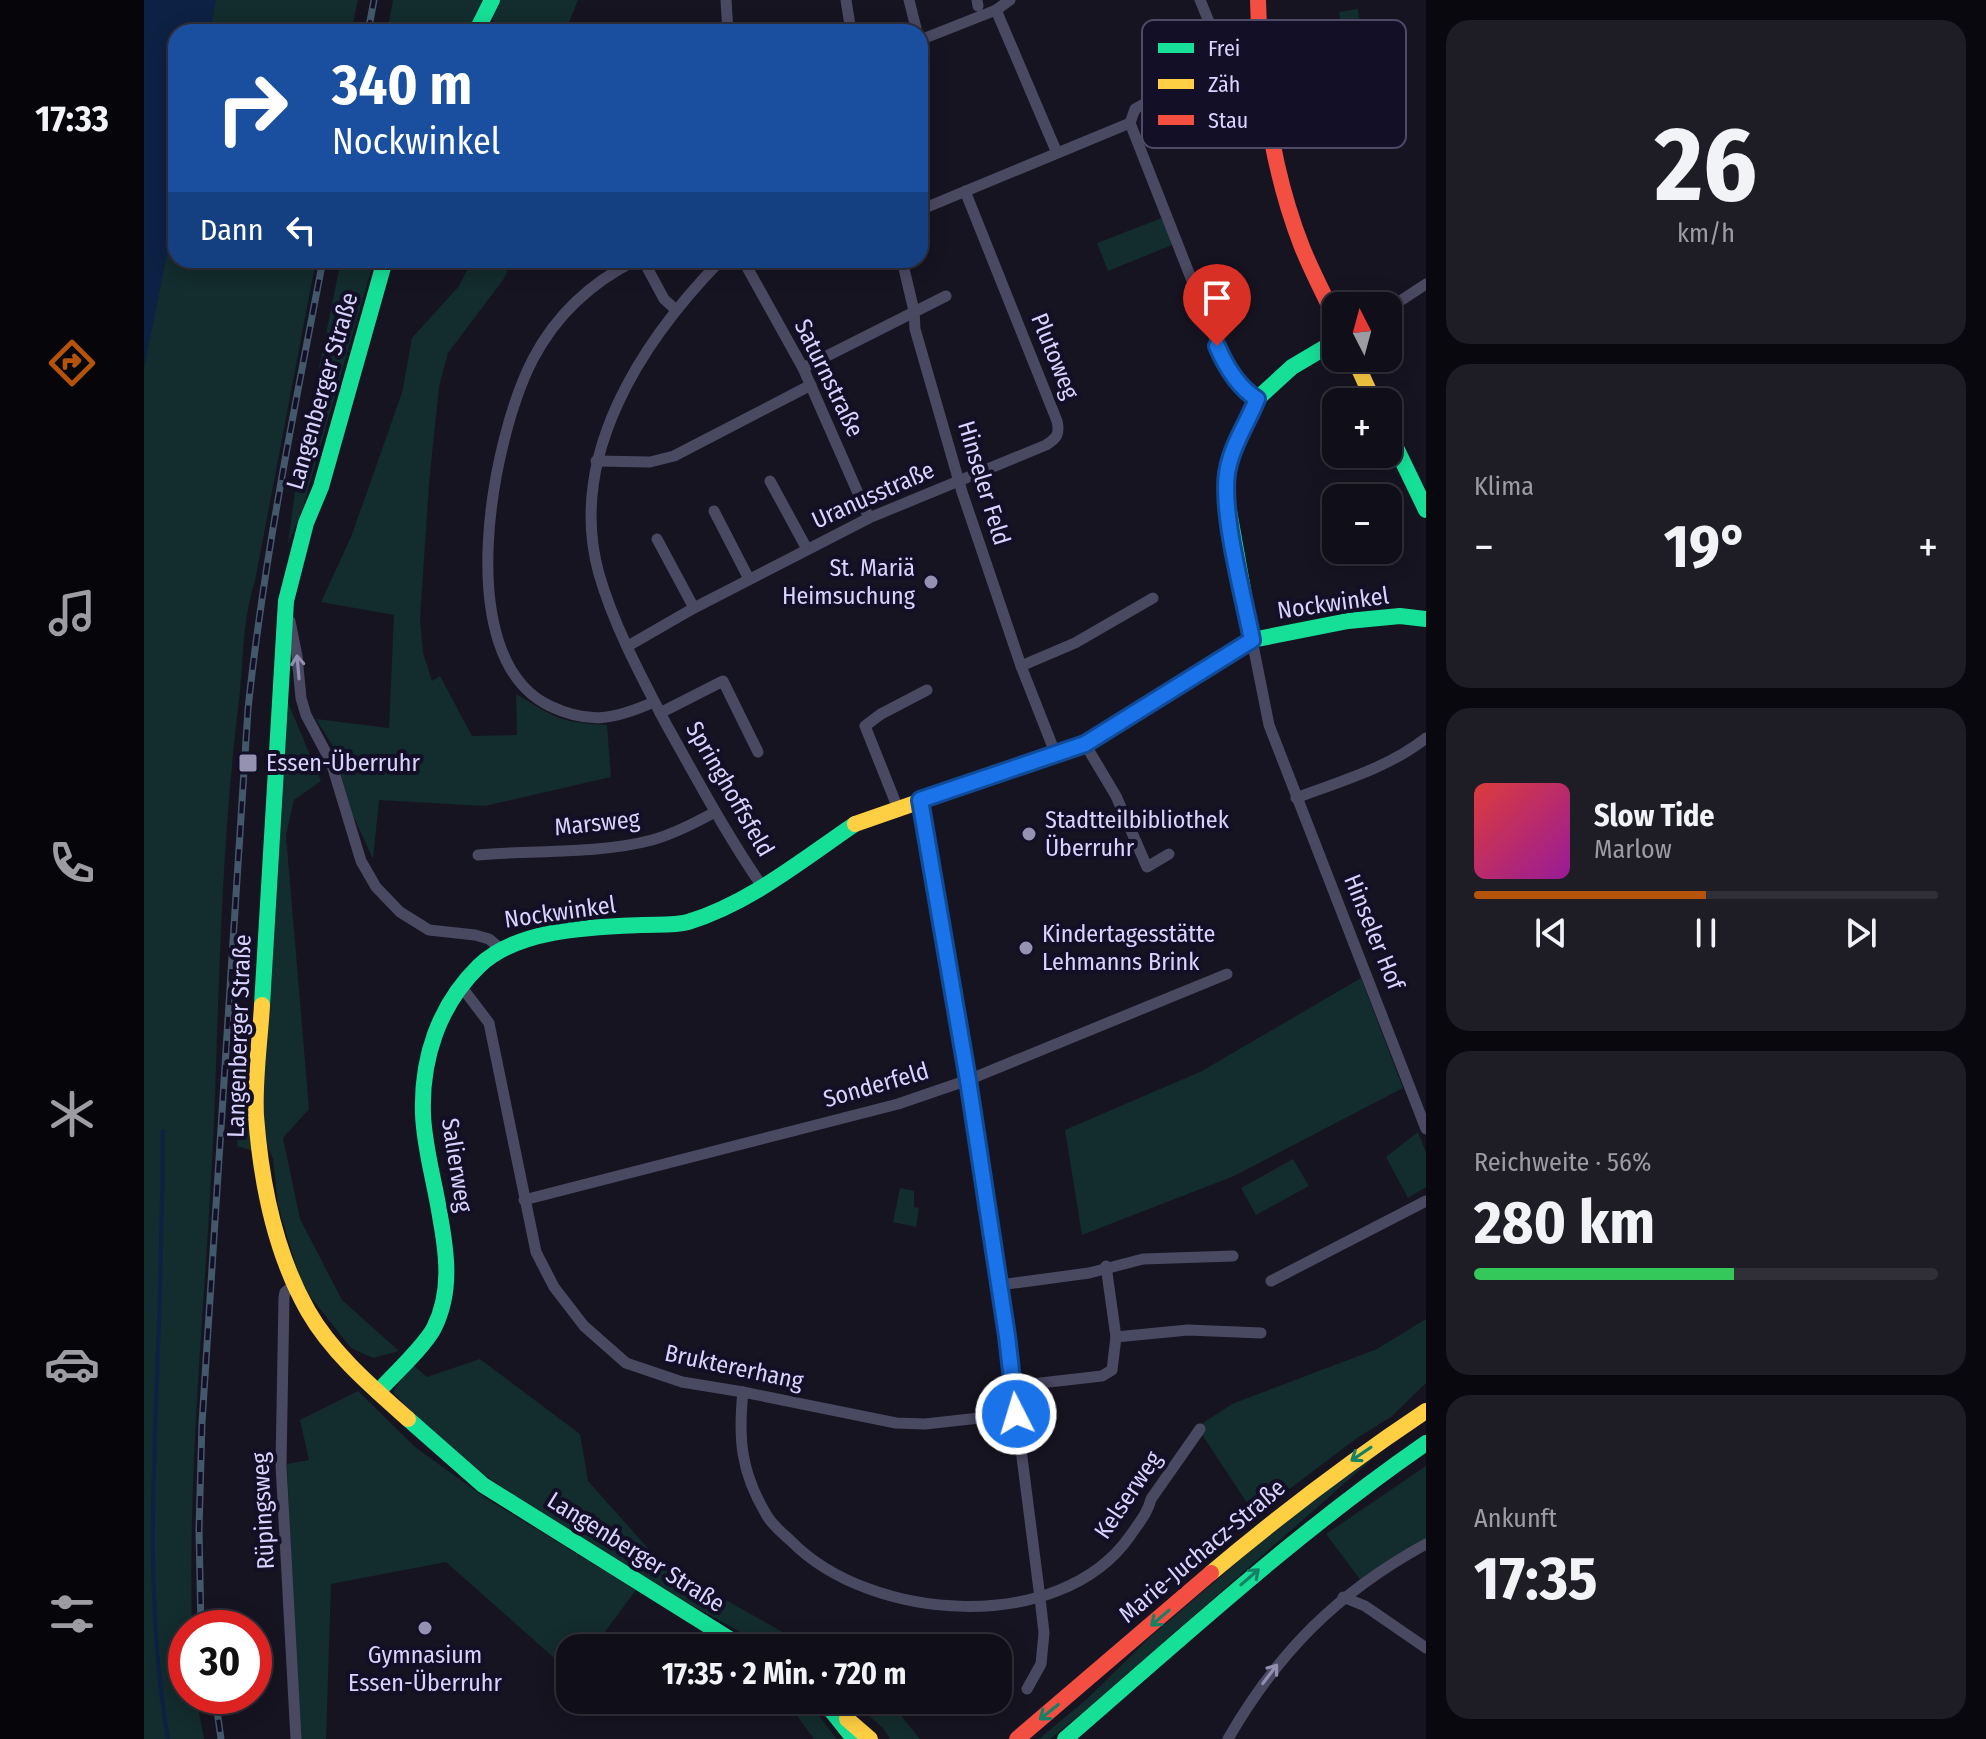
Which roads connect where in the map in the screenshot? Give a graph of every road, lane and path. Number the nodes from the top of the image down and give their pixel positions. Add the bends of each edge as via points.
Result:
1 (492, 0) edge
2 (726, 0) edge
3 (846, 0) edge
4 (909, 0) edge
5 (1010, 0) edge
6 (1200, 0) edge
7 (1258, 0) edge
8 (996, 10) junction
9 (1208, 20) edge
10 (1259, 20) edge
11 (480, 24) edge
12 (728, 24) edge
13 (850, 24) edge
14 (915, 24) edge
15 (928, 31) edge
16 (1142, 105) edge
17 (1130, 123) junction
18 (1273, 148) edge
19 (1057, 153) junction
20 (965, 191) junction
21 (928, 207) edge
22 (383, 268) edge
23 (620, 268) edge
24 (647, 268) edge
25 (713, 268) edge
26 (747, 268) edge
27 (904, 268) edge
28 (1426, 284) edge
29 (1323, 292) edge
30 (946, 296) dead end
31 (1402, 300) edge
32 (675, 309) junction
33 (914, 311) junction
34 (1322, 349) edge
35 (803, 368) junction
36 (811, 385) junction
37 (1257, 399) junction
38 (1402, 460) edge
39 (596, 461) junction
40 (770, 481) dead end
41 (958, 481) junction
42 (1426, 510) edge
43 (714, 511) dead end
44 (869, 518) junction
45 (657, 539) dead end
46 (807, 549) junction
47 (749, 579) junction
48 (1153, 598) dead end
49 (286, 601) junction
50 (694, 608) junction
51 (1426, 619) edge
52 (1252, 640) junction
53 (628, 646) junction
54 (1021, 666) junction
55 (927, 690) dead end
56 (657, 707) junction
57 (1426, 738) edge
58 (1085, 744) junction
59 (758, 752) dead end
60 (1056, 755) junction
61 (1296, 798) junction
62 (920, 800) junction
63 (897, 806) junction
64 (715, 812) junction
65 (1169, 854) dead end
66 (478, 855) dead end
67 (762, 886) junction
68 (501, 949) junction
69 (1227, 974) dead end
70 (459, 988) junction
71 (968, 1080) junction
72 (1422, 1105) edge
73 (1426, 1129) edge
74 (524, 1200) junction
75 (1426, 1201) edge
76 (1233, 1256) dead end
77 (1106, 1266) junction
78 (1271, 1281) dead end
79 (294, 1285) junction
80 (1000, 1285) junction
81 (1261, 1333) dead end
82 (1116, 1337) junction
83 (1014, 1386) junction
84 (378, 1392) junction
85 (743, 1392) junction
86 (1426, 1411) edge
87 (1016, 1414) junction
88 (1200, 1429) dead end
89 (1426, 1443) edge
90 (1426, 1544) edge
91 (1343, 1597) junction
92 (1040, 1598) junction
93 (722, 1634) edge
94 (1426, 1648) edge
95 (1027, 1689) dead end
96 (835, 1714) edge
97 (840, 1714) edge
98 (296, 1739) edge
99 (854, 1739) edge
100 (870, 1739) edge
101 (1017, 1739) edge
102 (1065, 1739) edge
103 (1228, 1739) edge

1 - 11 main road
2 - 12 street
3 - 13 street
4 - 14 street
5 - 8 street
6 - 9 street
7 - 10 main road
8 - 15 street
8 - 19 street
16 - 17 street
17 - 19 street
17 - 37 street via 1220,352 1245,391
18 - 29 main road via 1298,237
19 - 20 street
20 - 21 street
20 - 41 street, Plutoweg via 1059,434 1046,445
22 - 49 main road, Langenberger Straße
23 - 56 street via 582,295 560,319 534,358 513,410 496,475 488,545 489,601 514,676 536,699 568,715 596,719
24 - 32 street
25 - 32 street, Springhoffsfeld
26 - 35 street, Saturnstraße
27 - 33 street, Hinseler Feld
28 - 31 street
30 - 33 street
32 - 39 street, Springhoffsfeld via 639,363
33 - 35 street
33 - 41 street, Hinseler Feld
34 - 37 main road via 1292,367
35 - 36 street, Saturnstraße
36 - 39 street via 674,456 650,462
36 - 44 street, Saturnstraße
37 - 52 main road via 1233,449 1226,483
38 - 42 main road
39 - 53 street, Springhoffsfeld via 590,513 594,545 599,573
40 - 46 street, Uranusstraße
41 - 44 street, Uranusstraße
41 - 54 street, Hinseler Feld
43 - 47 street
44 - 46 street, Uranusstraße
45 - 50 street
46 - 47 street, Uranusstraße
47 - 50 street, Uranusstraße
48 - 54 street via 1075,643
68 -> 49 street, Nockwinkel via 475,935 429,930 376,887 361,861 338,781 306,715
49 - 79 main road, Langenberger Straße via 256,1114 278,1246
50 - 53 street, Uranusstraße
51 - 52 main road, Nockwinkel via 1348,621
52 - 58 main road, Nockwinkel
52 - 61 street, Hinseler Hof via 1269,725
53 - 56 street, Springhoffsfeld
54 - 60 street, Hinseler Feld
55 - 63 street via 865,726
56 - 59 street, Springhoffsfeld via 723,681
56 - 64 street, Springhoffsfeld
57 - 61 street via 1404,755
58 - 60 main road, Nockwinkel
58 - 65 street via 1116,796 1147,867
60 - 62 main road, Nockwinkel
61 - 72 street, Hinseler Hof
62 - 63 main road, Nockwinkel
62 - 71 street
63 - 67 main road, Nockwinkel via 860,820
64 - 66 street, Marsweg via 652,840
64 - 67 street, Springhoffsfeld
67 - 68 main road, Nockwinkel via 730,907 684,923 587,927
68 - 70 main road, Salierweg
69 - 71 street, Sonderfeld
70 - 74 street, Bruktererhang via 489,1023
70 - 84 main road, Salierweg via 435,1034 425,1072 423,1116 448,1260 445,1296 433,1330
71 - 74 street, Sonderfeld via 898,1104
71 - 80 street
72 - 73 street, Hinseler Hof
74 - 85 street, Bruktererhang via 536,1252 554,1287 607,1347 626,1363 666,1377
75 - 78 street
76 - 77 street via 1143,1259
77 - 80 street
77 - 82 street
79 - 84 main road, Langenberger Straße via 338,1352
79 - 98 street, Rüpingsweg via 284,1297 281,1465
80 - 83 street
81 - 82 street via 1188,1330
82 - 83 street via 1112,1370 1102,1376
83 - 87 street
84 - 93 main road, Langenberger Straße via 483,1485
85 - 87 street, Bruktererhang via 896,1423
85 - 92 street, Kelserweg via 739,1427 744,1466 767,1517 802,1552 831,1572 926,1605
86 -> 101 main road, Marie-Juchacz-Straße via 1275,1519
87 - 92 street
88 - 92 street, Kelserweg via 1109,1561
102 -> 89 main road, Marie-Juchacz-Straße via 1290,1543
90 - 91 street
91 - 94 street
103 -> 91 street via 1279,1662
92 - 95 street via 1041,1664
96 - 99 main road
97 - 100 main road

